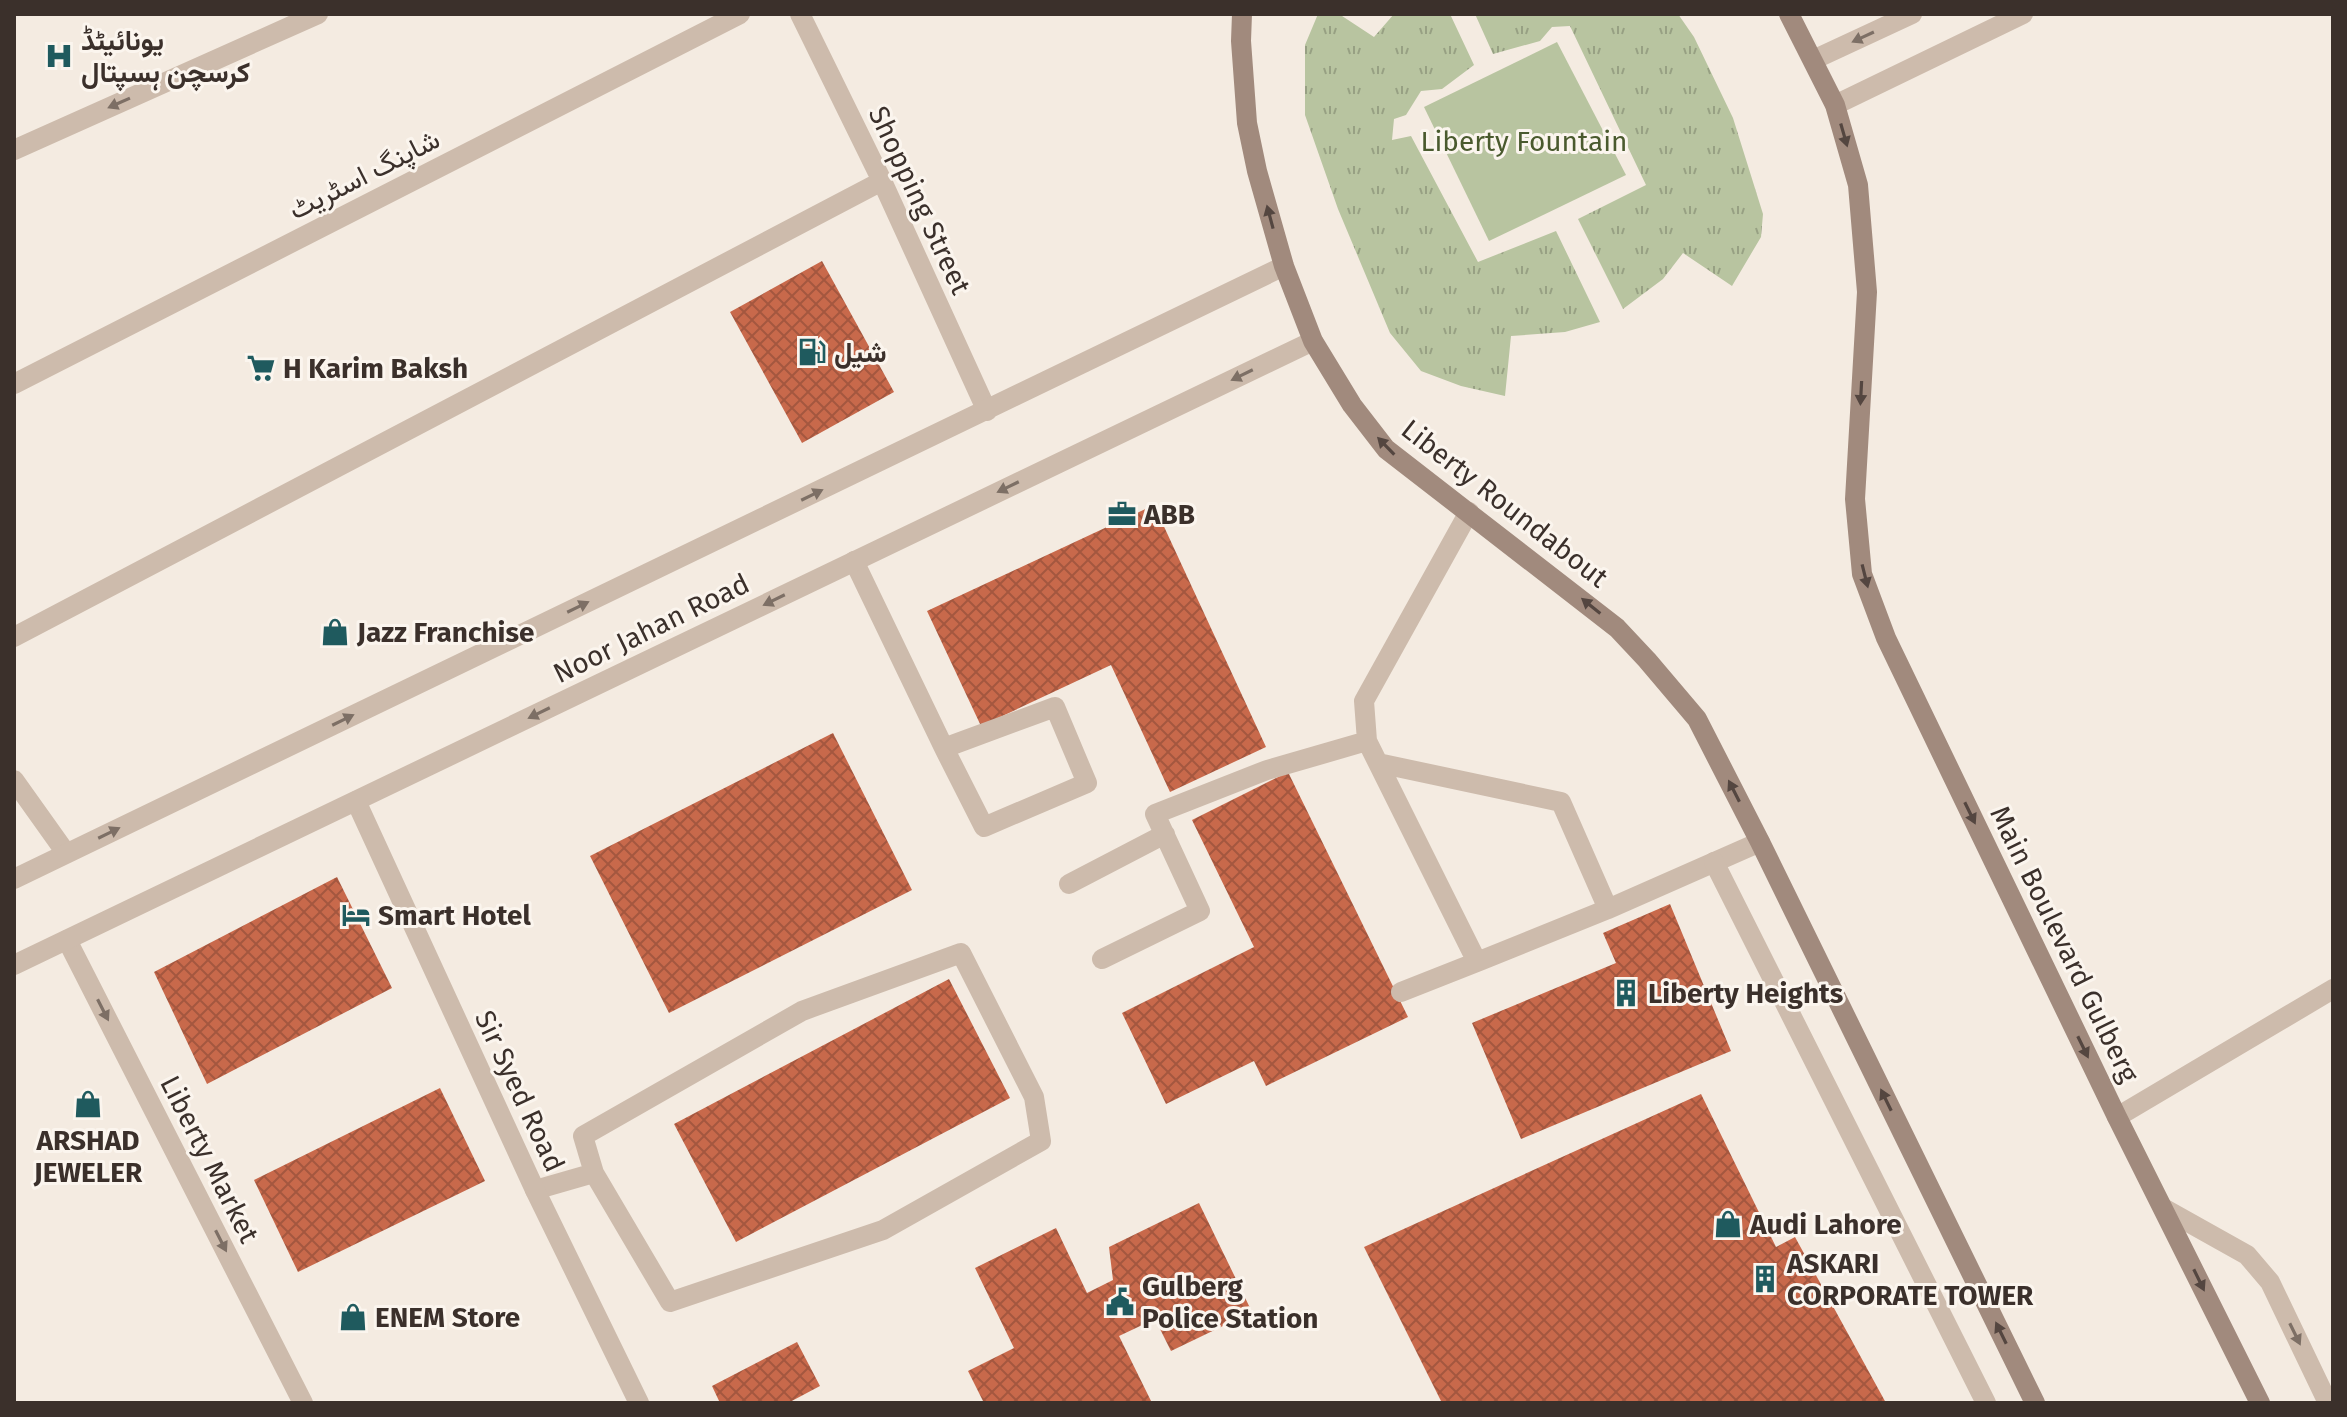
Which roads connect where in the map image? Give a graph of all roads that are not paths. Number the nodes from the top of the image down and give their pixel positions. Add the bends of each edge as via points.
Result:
1 (318, 14) edge
2 (740, 14) edge
3 (800, 14) edge
4 (1242, 14) edge
5 (1912, 14) edge
6 (2023, 14) edge
7 (1796, 16) edge
8 (1813, 60) junction
9 (1835, 105) junction
10 (14, 150) edge
11 (882, 181) junction
12 (1284, 266) junction
13 (1313, 341) junction
14 (14, 384) edge
15 (987, 411) junction
16 (1469, 512) junction
17 (854, 561) junction
18 (14, 637) edge
19 (1367, 741) junction
20 (944, 748) junction
21 (1378, 763) junction
22 (14, 780) edge
23 (356, 801) junction
24 (1165, 834) junction
25 (1760, 842) junction
26 (66, 853) junction
27 (1714, 862) junction
28 (14, 879) edge
29 (1069, 884) dead end
30 (1608, 909) junction
31 (67, 940) junction
32 (1102, 959) dead end
33 (1477, 962) junction
34 (14, 965) edge
35 (2333, 989) edge
36 (1401, 992) dead end
37 (2117, 1117) junction
38 (594, 1173) junction
39 (535, 1190) junction
40 (2163, 1208) junction
41 (303, 1403) edge
42 (639, 1403) edge
43 (1986, 1403) edge
44 (2035, 1403) edge
45 (2260, 1403) edge
46 (2328, 1403) edge

1 -> 10 street
2 - 14 street, شاپنگ اسٹریٹ
3 - 11 street, Shopping Street
12 -> 4 main road, Liberty Roundabout via 1247,123
5 -> 8 street
6 - 9 street
7 - 8 main road
8 - 9 main road
9 -> 37 main road, Main Boulevard Gulberg via 1858,185 1867,292 1855,499 1862,574 1886,638
11 - 15 street, Shopping Street
11 - 18 street
12 - 13 main road, Liberty Roundabout
12 - 15 street, Noor Jahan Road
16 -> 13 main road, Liberty Roundabout via 1386,449
13 -> 17 street, Noor Jahan Road
26 -> 15 street, Noor Jahan Road
16 - 19 street via 1364,701
25 -> 16 main road, Liberty Roundabout via 1697,719 1647,660 1617,628
17 - 20 street
17 -> 23 street, Noor Jahan Road
19 - 21 street
19 - 24 street via 1267,770 1155,814
20 - 20 street via 984,827 1087,783 1055,707
21 - 30 street via 1561,802
21 - 33 street
22 - 26 street
23 - 31 street, Noor Jahan Road
23 - 39 street, Sir Syed Road
24 - 29 street
24 - 32 street via 1200,911
25 - 27 street
44 -> 25 main road
26 - 28 street, Noor Jahan Road
27 - 30 street
27 - 43 street
30 - 33 street
31 - 34 street, Noor Jahan Road
31 -> 41 street, Liberty Market
33 - 36 street
35 - 37 street
37 - 40 main road, Main Boulevard Gulberg
38 - 38 street via 670,1302 883,1230 1041,1141 1034,1097 961,953 802,1011 583,1136
38 - 39 street
39 - 42 street, Sir Syed Road
40 -> 45 main road, Main Boulevard Gulberg
40 -> 46 street via 2247,1255 2270,1282

